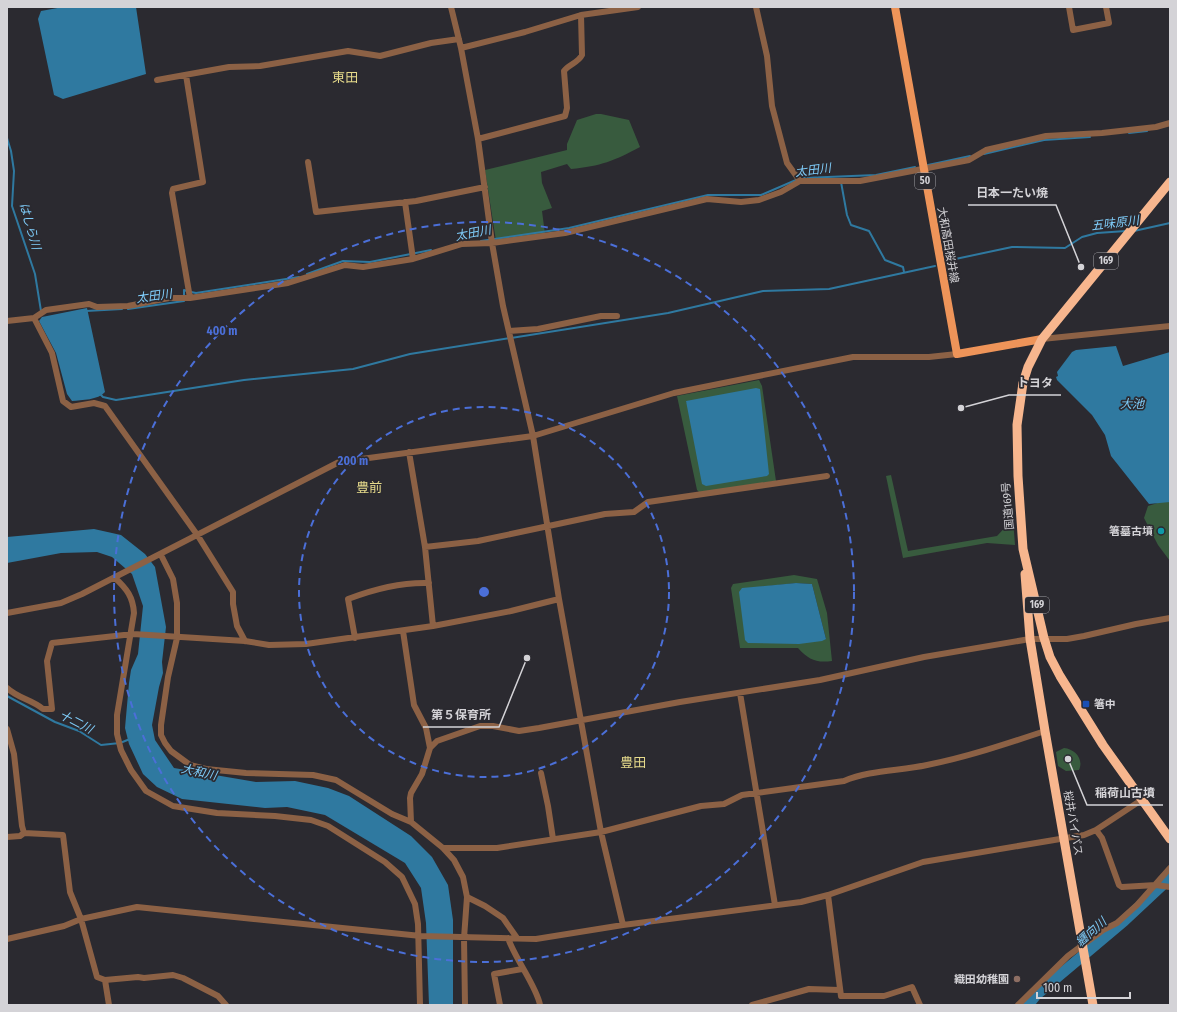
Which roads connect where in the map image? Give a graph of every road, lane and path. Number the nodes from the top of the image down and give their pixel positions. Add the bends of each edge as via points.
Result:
1 (451, 7) edge
2 (638, 7) edge
3 (756, 7) edge
4 (895, 7) edge
5 (1069, 7) edge
6 (1106, 7) edge
7 (581, 15) junction
8 (459, 39) junction
9 (461, 48) junction
10 (186, 75) junction
11 (157, 80) dead end
12 (1170, 123) edge
13 (478, 139) junction
14 (308, 162) dead end
15 (923, 169) junction
16 (800, 181) junction
17 (1170, 182) edge
18 (485, 187) junction
19 (405, 202) junction
20 (492, 243) junction
21 (413, 259) junction
22 (190, 298) junction
23 (617, 316) dead end
24 (34, 318) junction
25 (1060, 318) junction
26 (7, 321) edge
27 (1170, 326) edge
28 (509, 331) junction
29 (1062, 336) junction
30 (1042, 339) junction
31 (957, 354) junction
32 (533, 436) junction
33 (408, 452) junction
34 (827, 476) dead end
35 (547, 526) junction
36 (198, 536) junction
37 (425, 546) junction
38 (1024, 549) junction
39 (159, 556) junction
40 (117, 577) junction
41 (429, 583) junction
42 (559, 599) junction
43 (7, 613) edge
44 (1170, 618) edge
45 (433, 626) junction
46 (403, 631) junction
47 (131, 634) junction
48 (175, 638) junction
49 (355, 638) junction
50 (1044, 638) junction
51 (1030, 639) junction
52 (245, 641) junction
53 (7, 688) edge
54 (740, 693) junction
55 (580, 721) junction
56 (7, 730) edge
57 (1045, 731) junction
58 (430, 748) junction
59 (541, 773) dead end
60 (757, 792) junction
61 (1143, 799) junction
62 (412, 822) junction
63 (1096, 830) junction
64 (601, 832) junction
65 (24, 833) junction
66 (7, 837) edge
67 (552, 839) junction
68 (1063, 839) junction
69 (1170, 839) edge
70 (443, 848) junction
71 (1170, 868) edge
72 (1156, 885) junction
73 (1170, 887) edge
74 (828, 895) junction
75 (467, 897) junction
76 (775, 905) junction
77 (81, 919) junction
78 (623, 925) junction
79 (419, 936) junction
80 (462, 938) junction
81 (508, 938) junction
82 (517, 938) junction
83 (7, 939) edge
84 (1082, 948) junction
85 (522, 969) junction
86 (105, 980) junction
87 (839, 990) junction
88 (109, 1005) edge
89 (226, 1005) edge
90 (420, 1005) edge
91 (465, 1005) edge
92 (500, 1005) edge
93 (540, 1005) edge
94 (752, 1005) edge
95 (920, 1005) edge
96 (1018, 1005) edge
97 (1093, 1005) edge

1 - 8 street
2 - 7 street
3 - 16 street via 767,56 776,120 787,163
4 - 15 main road, 大和高田桜井線 / 50
5 - 6 street via 1073,30 1109,23
7 - 9 street
7 - 13 street via 582,55 580,60 566,67 564,71 567,108 565,116
8 - 9 street
8 - 10 street via 380,56 348,51
9 - 13 street
10 - 11 street
10 - 22 street via 203,182 173,189 172,193
12 - 15 street via 1102,133 1046,136 986,150 969,160
13 - 18 street
14 - 19 street via 316,212
15 - 16 street via 860,181
15 - 31 main road, 大和高田桜井線 / 50
16 - 20 street via 760,200 741,202 707,199 572,232
17 - 25 highway, 国道169号 / 169
18 - 19 street
18 - 20 street
19 - 21 street
20 - 21 street via 462,244
20 - 28 street
21 - 22 street via 363,267 345,265 288,284
22 - 24 street via 169,298 128,306 89,304 46,310
23 - 28 street via 601,316 538,329
24 - 26 street
24 - 36 street via 52,353 63,401 71,407 94,403 105,406
25 - 29 street via 1057,332
25 - 30 highway, 国道169号 / 169
27 - 29 street
28 - 32 street
29 - 30 street
30 - 31 main road
30 - 38 highway, 国道169号 / 169 via 1028,367 1018,407 1018,476
31 - 32 street via 929,357 853,357 674,393
32 - 33 street
32 - 35 street
33 - 36 street via 339,462
33 - 37 street
34 - 35 street via 648,502 634,512 604,514
35 - 37 street via 478,541
35 - 42 street
36 - 39 street
36 - 52 street via 233,592 237,626
37 - 41 street
38 - 50 highway, 国道169号 / 169
38 - 51 highway, 桜井バイパス / 169
39 - 40 street
39 - 48 street via 173,579 178,603
40 - 43 street via 61,603
40 - 47 street via 133,602
41 - 45 street
41 - 49 street via 410,582 372,590 348,599
42 - 45 street
42 - 55 street
44 - 50 street via 1067,639
45 - 46 street
46 - 49 street
46 - 58 street via 414,706 426,728
47 - 48 street
47 - 53 street via 52,643 47,661 52,709 43,709 36,703 16,696
47 - 79 street via 117,715 117,734 121,750 146,792 172,806 217,813 282,816 311,820 328,826 385,862 402,877 415,904
48 - 52 street
48 - 62 street via 161,735 164,743 179,758 190,765 206,769 313,775 336,780 392,814
49 - 52 street via 306,644 269,645
50 - 51 street
50 - 61 highway, 国道169号 / 169 via 1060,676 1099,739
51 - 54 street
51 - 57 highway, 桜井バイパス / 169
54 - 55 street
54 - 60 street
55 - 58 street via 519,731 480,726 436,741
55 - 64 street
56 - 65 street via 14,754
57 - 60 street via 984,751 928,765 859,775 844,781
57 - 68 highway, 桜井バイパス / 169
58 - 62 street via 422,774 410,798
59 - 67 street
60 - 64 street via 742,795 724,804 701,806
60 - 76 street
61 - 63 street
61 - 69 highway, 国道169号 / 169
62 - 70 street
63 - 68 street
63 - 72 street via 1102,838 1119,885
64 - 67 street
64 - 78 street
65 - 66 street via 20,836
65 - 77 street via 63,835 70,892
67 - 70 street via 497,848
68 - 74 street via 922,862
68 - 84 highway, 桜井バイパス / 169
70 - 75 street via 454,860 463,877
71 - 72 street
72 - 73 street
72 - 84 street via 1117,923 1103,930
74 - 76 street
74 - 87 street
75 - 80 street
75 - 82 street via 503,918
76 - 78 street
77 - 79 street via 137,907
77 - 83 street via 64,926
77 - 86 street via 95,972 97,977
78 - 82 street via 536,939
79 - 80 street
79 - 90 street
80 - 81 street
80 - 91 street
81 - 82 street
81 - 85 street
84 - 96 street
84 - 97 highway, 桜井バイパス / 169
85 - 92 street via 494,974
85 - 93 street
86 - 88 street
86 - 89 street via 173,975 218,996
87 - 94 street via 809,989
87 - 95 street via 844,997 884,996 912,987

